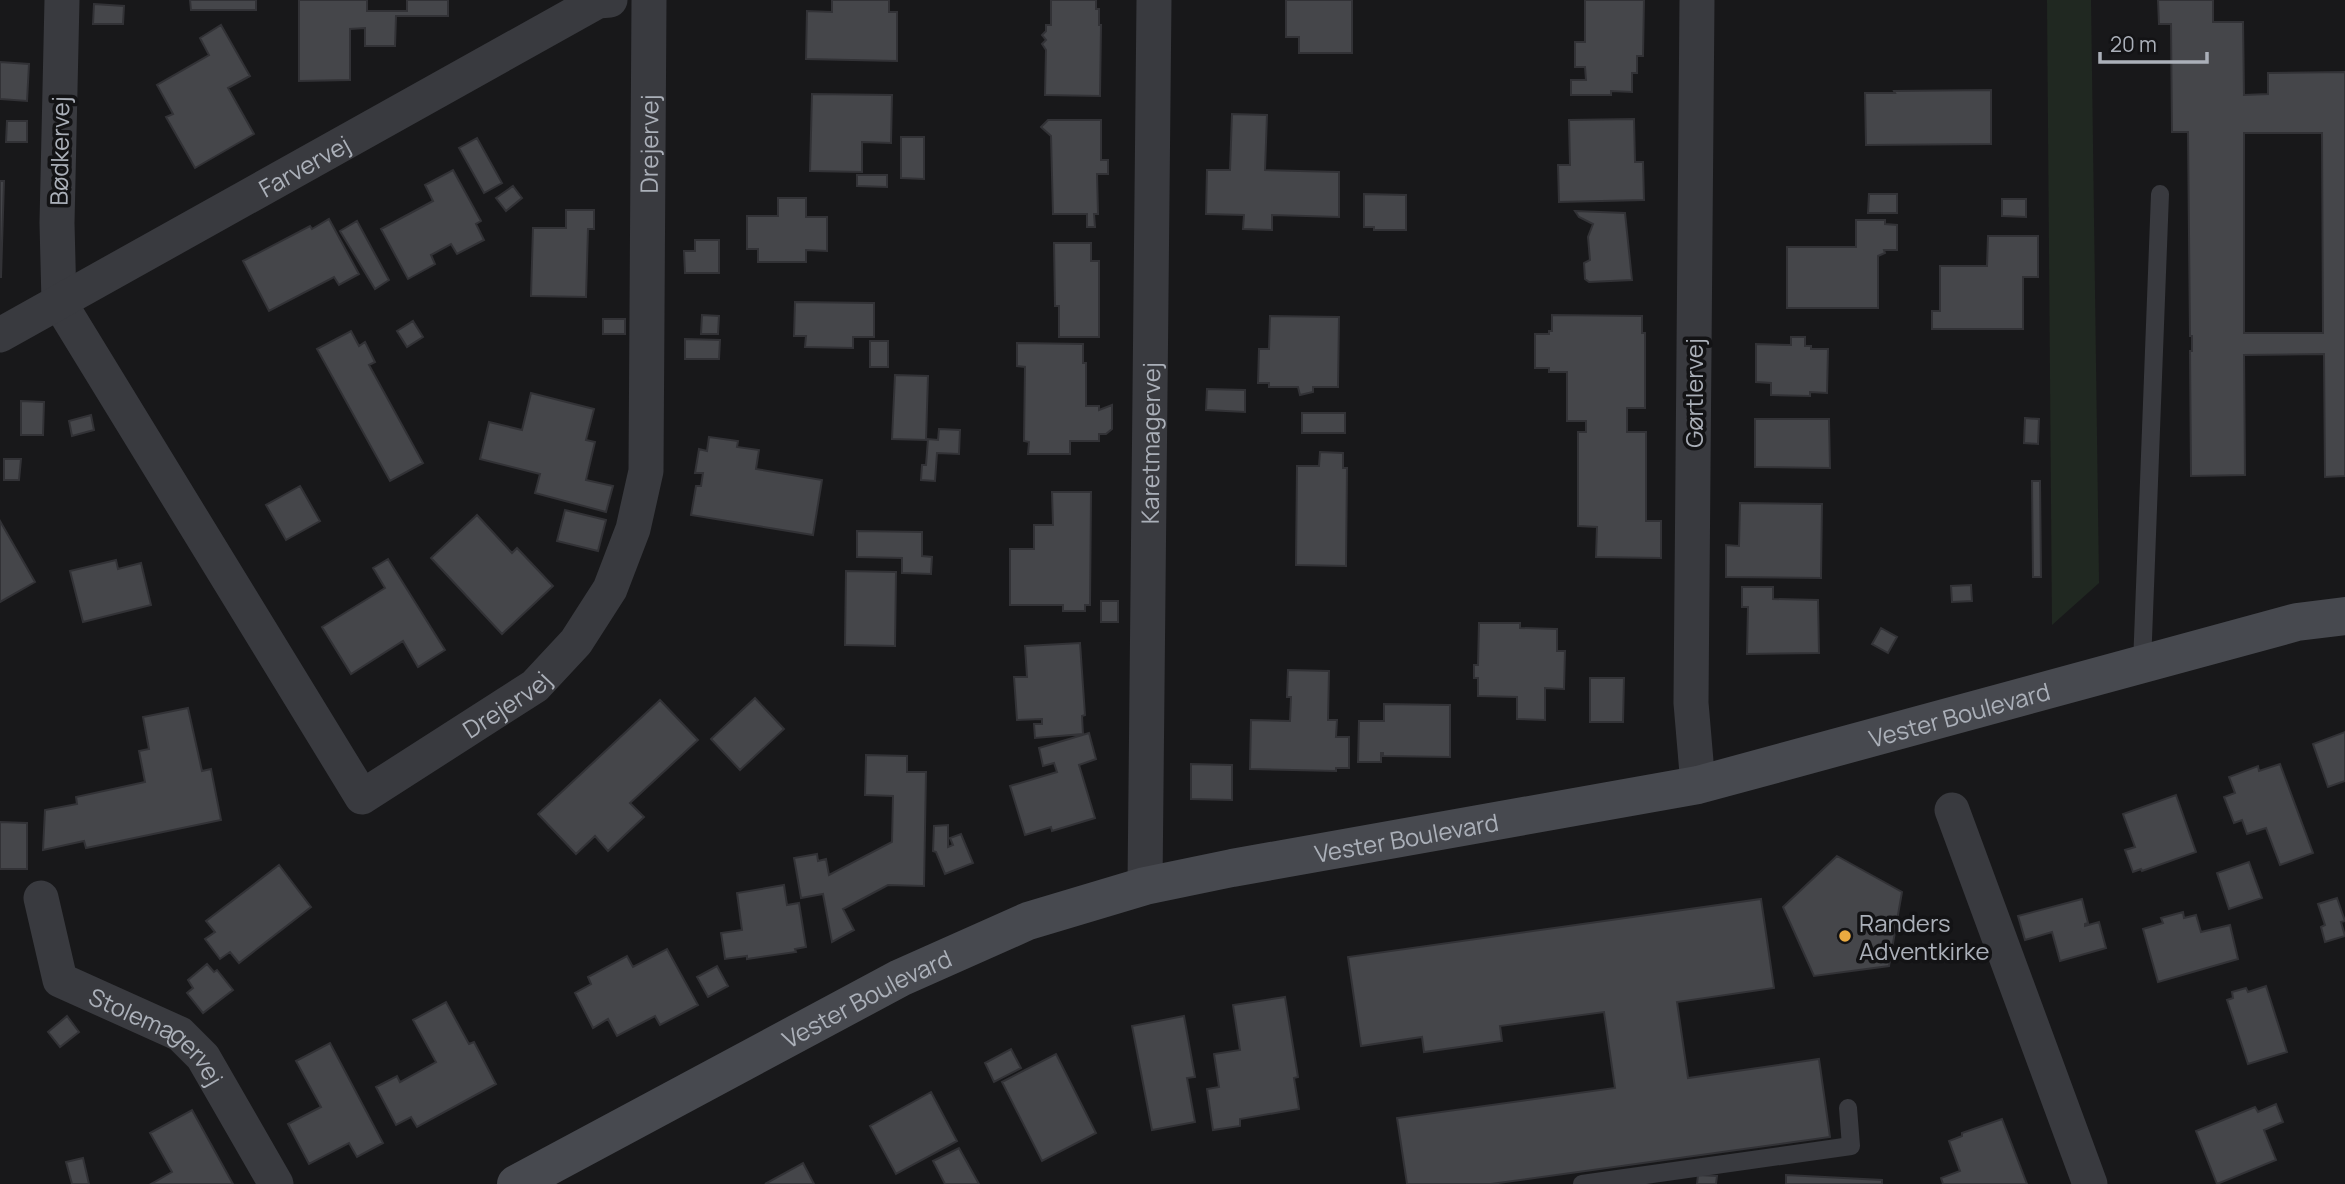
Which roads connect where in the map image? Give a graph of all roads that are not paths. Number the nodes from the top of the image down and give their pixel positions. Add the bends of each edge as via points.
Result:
1 (62, 0) edge
2 (610, 0) edge
3 (649, 0) edge
4 (1153, 0) edge
5 (1697, 0) edge
6 (2160, 194) dead end
7 (59, 302) junction
8 (0, 335) edge
9 (2345, 616) edge
10 (2143, 665) junction
11 (1698, 785) junction
12 (1952, 810) dead end
13 (1145, 886) junction
14 (41, 898) dead end
15 (1847, 1108) dead end
16 (276, 1184) edge
17 (516, 1184) edge
18 (1582, 1184) edge
19 (2090, 1184) edge

1 - 7 street, Bødkervej
2 - 7 street, Farvervej via 598,1
3 - 7 street, Drejervej via 646,471 633,529 610,589 576,642 535,686 362,797
4 - 13 street, Karetmagervej
5 - 11 street, Gørtlervej via 1691,703
6 - 10 lane
7 - 8 street, Farvervej
9 - 10 main road, Vester Boulevard via 2297,622
10 - 11 main road, Vester Boulevard
11 - 13 main road, Vester Boulevard
12 - 19 street
13 - 17 main road, Vester Boulevard via 1028,921 900,978
14 - 16 street, Stolemagervej via 60,981 180,1034 203,1057
15 - 18 lane via 1851,1146

